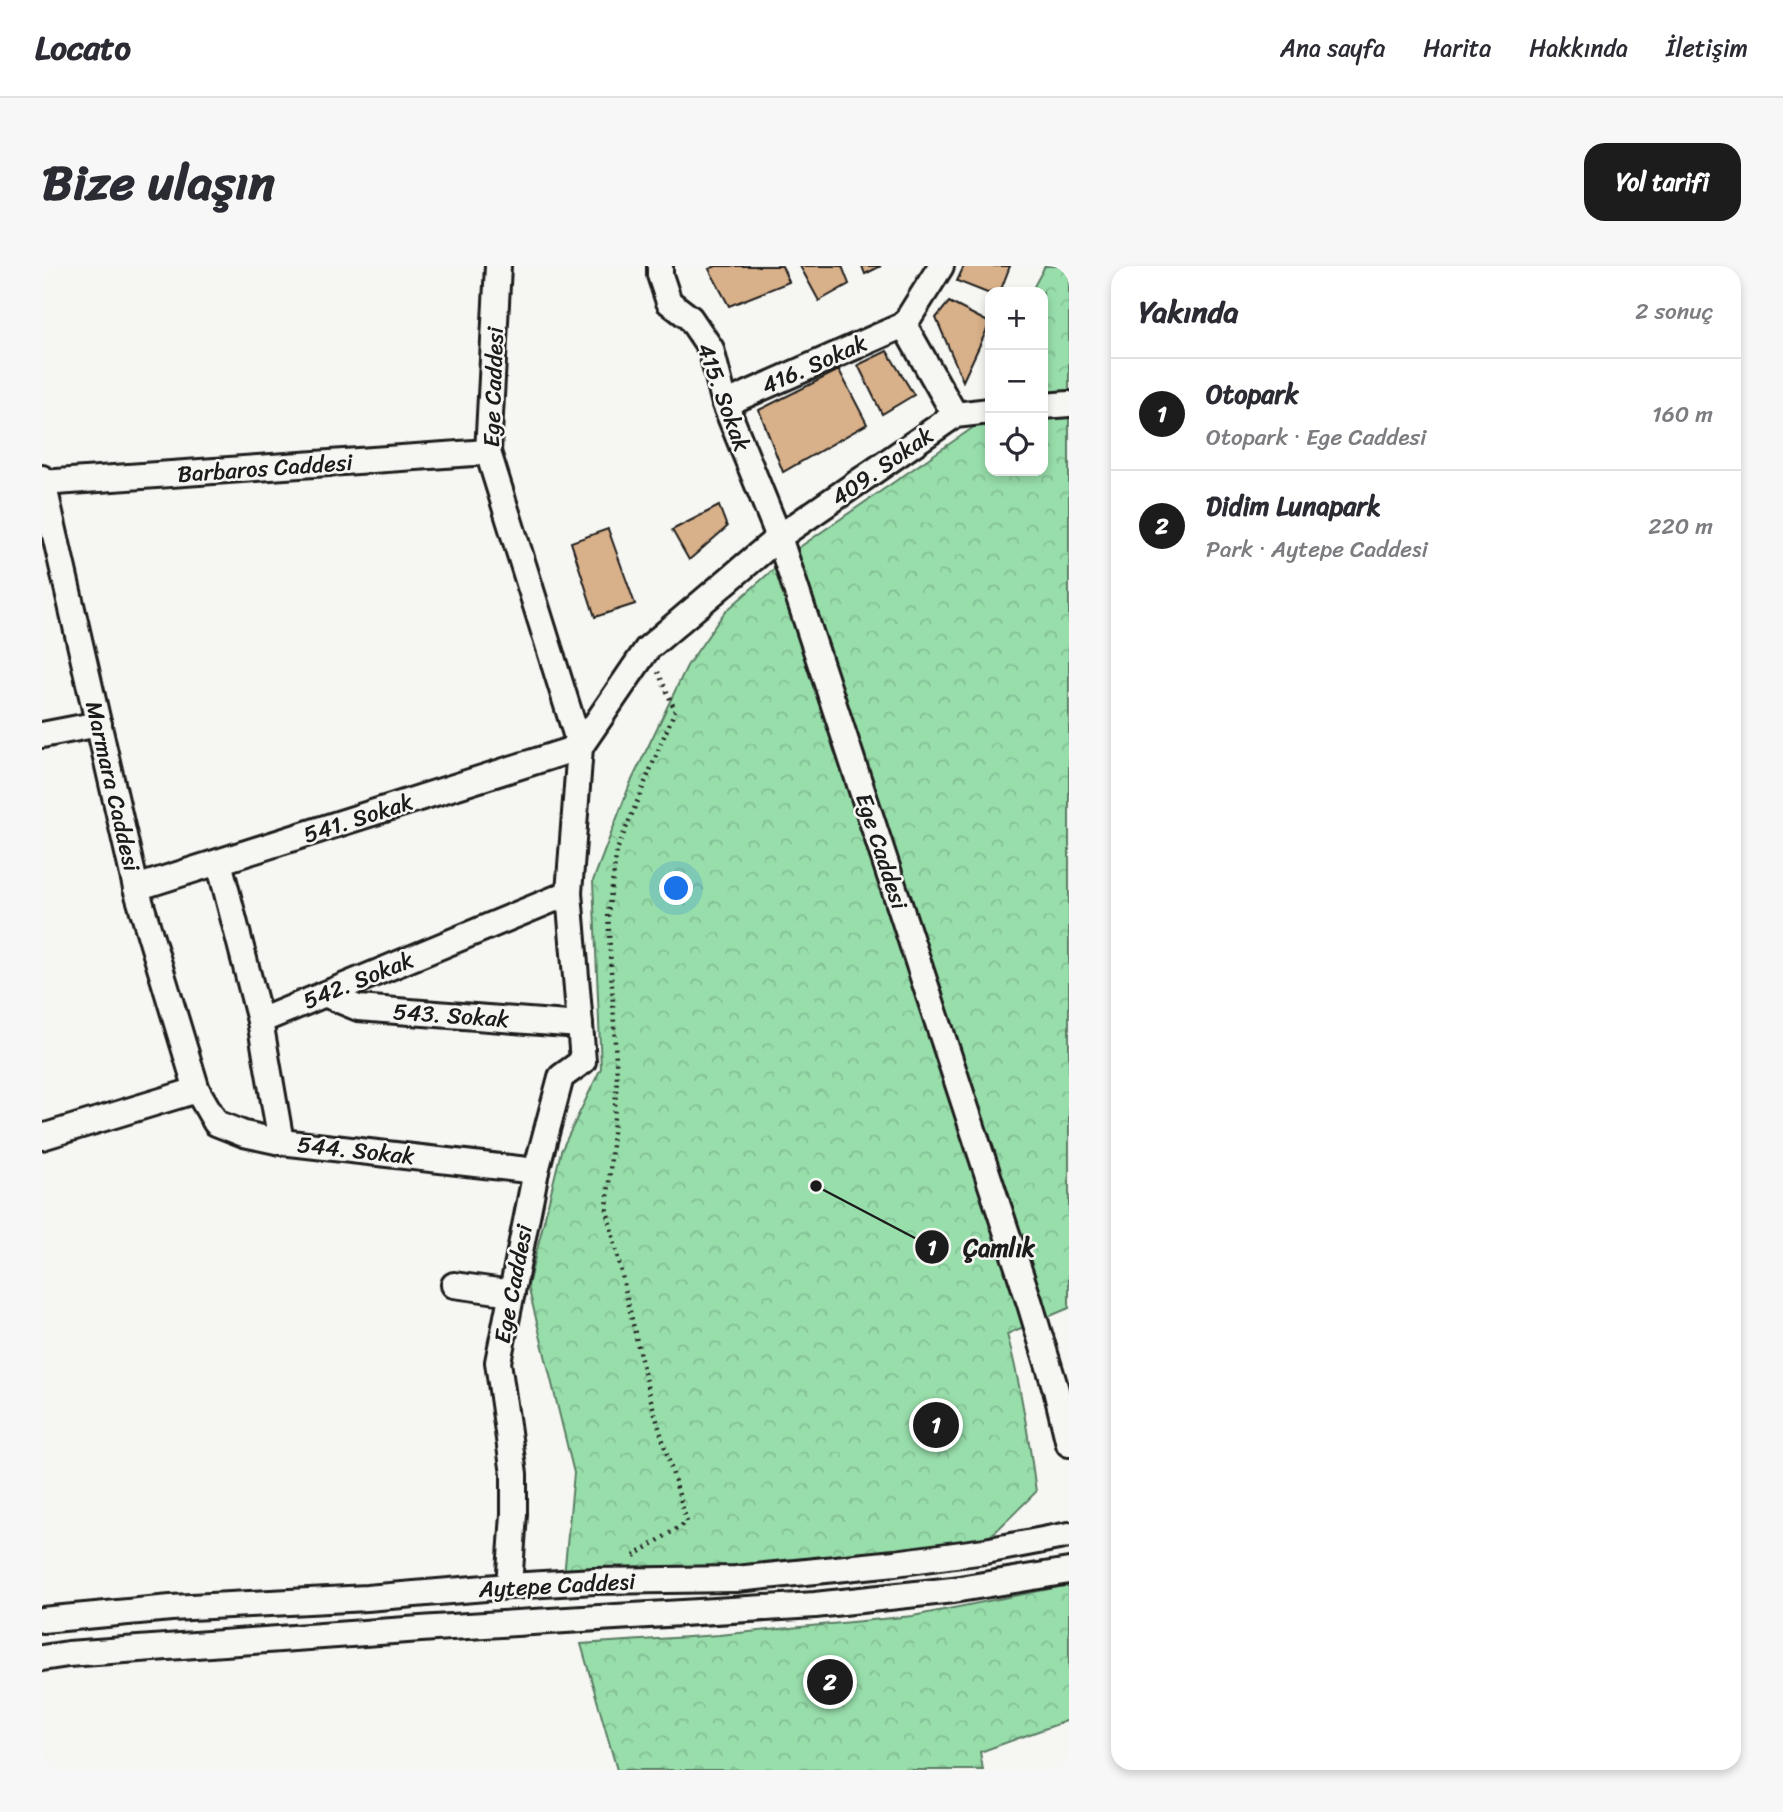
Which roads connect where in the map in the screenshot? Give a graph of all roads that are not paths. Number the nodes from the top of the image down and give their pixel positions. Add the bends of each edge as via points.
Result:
1 (498, 266) edge
2 (660, 266) edge
3 (941, 266) edge
4 (904, 325) junction
5 (724, 404) junction
6 (1069, 404) edge
7 (1048, 406) edge
8 (985, 412) edge
9 (955, 415) junction
10 (488, 452) junction
11 (42, 481) edge
12 (779, 537) junction
13 (99, 724) junction
14 (42, 735) edge
15 (580, 747) junction
16 (219, 862) junction
17 (136, 888) junction
18 (569, 893) junction
19 (324, 994) junction
20 (260, 1021) junction
21 (580, 1025) junction
22 (197, 1090) junction
23 (42, 1137) edge
24 (281, 1142) junction
25 (536, 1171) junction
26 (454, 1285) dead end
27 (512, 1293) junction
28 (1069, 1444) edge
29 (1069, 1535) edge
30 (1069, 1571) edge
31 (509, 1586) junction
32 (42, 1620) edge
33 (42, 1658) edge

1 - 10 street, Ege Caddesi
2 - 5 street, 415. Sokak via 669,302 690,318 711,349
3 - 4 street
4 - 5 street, 416. Sokak
4 - 9 street
5 - 12 street, 415. Sokak
6 - 7 street
8 - 9 street, 409. Sokak
9 - 12 street, 409. Sokak
10 - 11 street, Barbaros Caddesi
10 - 15 street, Ege Caddesi
11 - 13 street, Marmara Caddesi
12 - 15 street via 647,649
12 - 28 street, Ege Caddesi via 1030,1304
13 - 14 street
13 - 17 street, Marmara Caddesi
15 - 16 street, 541. Sokak
15 - 18 street, Ege Caddesi
16 - 17 street, 541. Sokak
16 - 20 street
17 - 22 street, Marmara Caddesi
18 - 19 street, 542. Sokak
18 - 21 street, Ege Caddesi
19 - 20 street, 542. Sokak
19 - 21 street, 543. Sokak via 358,1008
20 - 24 street
21 - 25 street, Ege Caddesi via 583,1061 561,1077
22 - 23 street
22 - 24 street, 544. Sokak via 216,1123
24 - 25 street, 544. Sokak
25 - 27 street, Ege Caddesi
26 - 27 street
27 - 31 street, Ege Caddesi via 498,1362 514,1474
29 - 31 street, Aytepe Caddesi via 895,1563 736,1579
30 - 33 street, Aytepe Caddesi via 815,1605
31 - 32 street, Aytepe Caddesi

